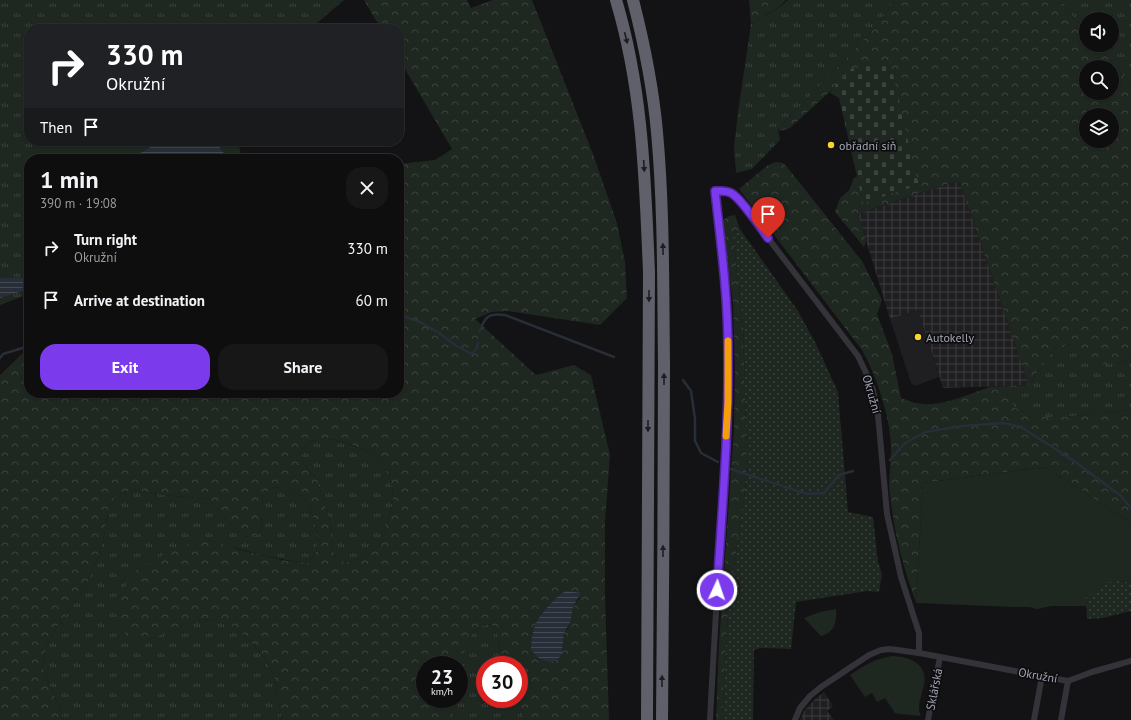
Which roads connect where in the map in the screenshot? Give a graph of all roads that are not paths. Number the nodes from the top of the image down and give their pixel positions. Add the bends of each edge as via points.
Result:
1 (616, 0) edge
2 (633, 0) edge
3 (919, 653) junction
4 (940, 657) junction
5 (1131, 661) edge
6 (1042, 676) junction
7 (1068, 681) junction
8 (648, 720) edge
9 (662, 720) edge
10 (710, 720) edge
11 (795, 720) edge
12 (928, 720) edge
13 (1034, 720) edge
14 (1061, 720) edge

1 -> 8 highway via 637,92 646,203 649,272
9 -> 2 highway via 662,202 652,88
3 - 4 street, Okružní
3 - 10 street, Okružní via 919,633 901,577 887,514 878,415 867,375 858,356 739,200 732,193 715,191 727,307 728,402
3 - 11 street, Okružní via 890,649 869,655 810,696 800,708
4 - 6 street, Okružní
4 - 12 street, Sklářská
5 - 7 street, Okružní
6 - 7 street, Okružní
6 - 13 street
7 - 14 street

